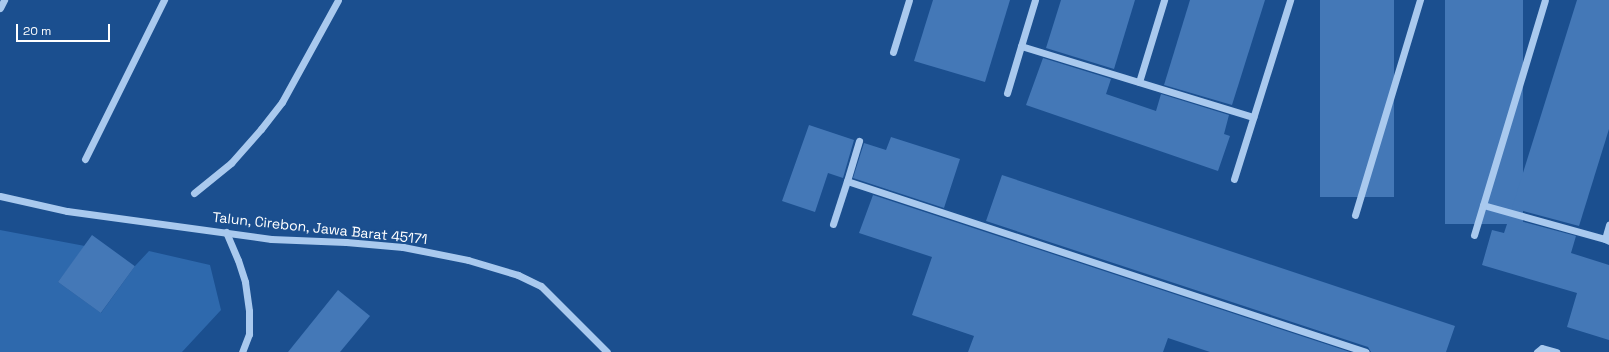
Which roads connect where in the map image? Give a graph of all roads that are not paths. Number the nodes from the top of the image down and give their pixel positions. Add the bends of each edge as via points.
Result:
1 (4, 0) edge
2 (164, 0) edge
3 (338, 0) edge
4 (909, 0) edge
5 (1035, 0) edge
6 (1164, 0) edge
7 (1290, 0) edge
8 (1420, 0) edge
9 (1545, 0) edge
10 (0, 8) edge
11 (1021, 46) junction
12 (893, 52) dead end
13 (1139, 82) junction
14 (1007, 93) dead end
15 (1253, 117) junction
16 (859, 141) dead end
17 (85, 159) dead end
18 (1234, 179) dead end
19 (847, 180) junction
20 (194, 193) dead end
21 (0, 196) edge
22 (1483, 205) junction
23 (1355, 215) dead end
24 (833, 224) dead end
25 (1609, 225) edge
26 (226, 232) junction
27 (1474, 235) dead end
28 (1607, 240) edge
29 (242, 352) edge
30 (607, 352) edge
31 (1366, 352) edge
32 (1536, 352) edge
33 (1556, 352) edge

1 - 10 street
2 - 17 street
3 - 20 street via 301,69 269,118 231,163
4 - 12 street
5 - 11 street
6 - 13 street
7 - 15 street
8 - 23 street
9 - 22 street
11 - 13 street
11 - 14 street
13 - 15 street
15 - 18 street
16 - 19 street
19 - 24 street
19 - 31 street
21 - 26 street, Talun, Cirebon, Jawa Barat 45171 via 66,211
22 - 27 street
22 - 28 street
25 - 28 street
26 - 29 street via 245,282 248,304 249,334
26 - 30 street, Talun, Cirebon, Jawa Barat 45171 via 271,239 403,247 468,260 518,275 541,286
32 - 33 street via 1542,348

